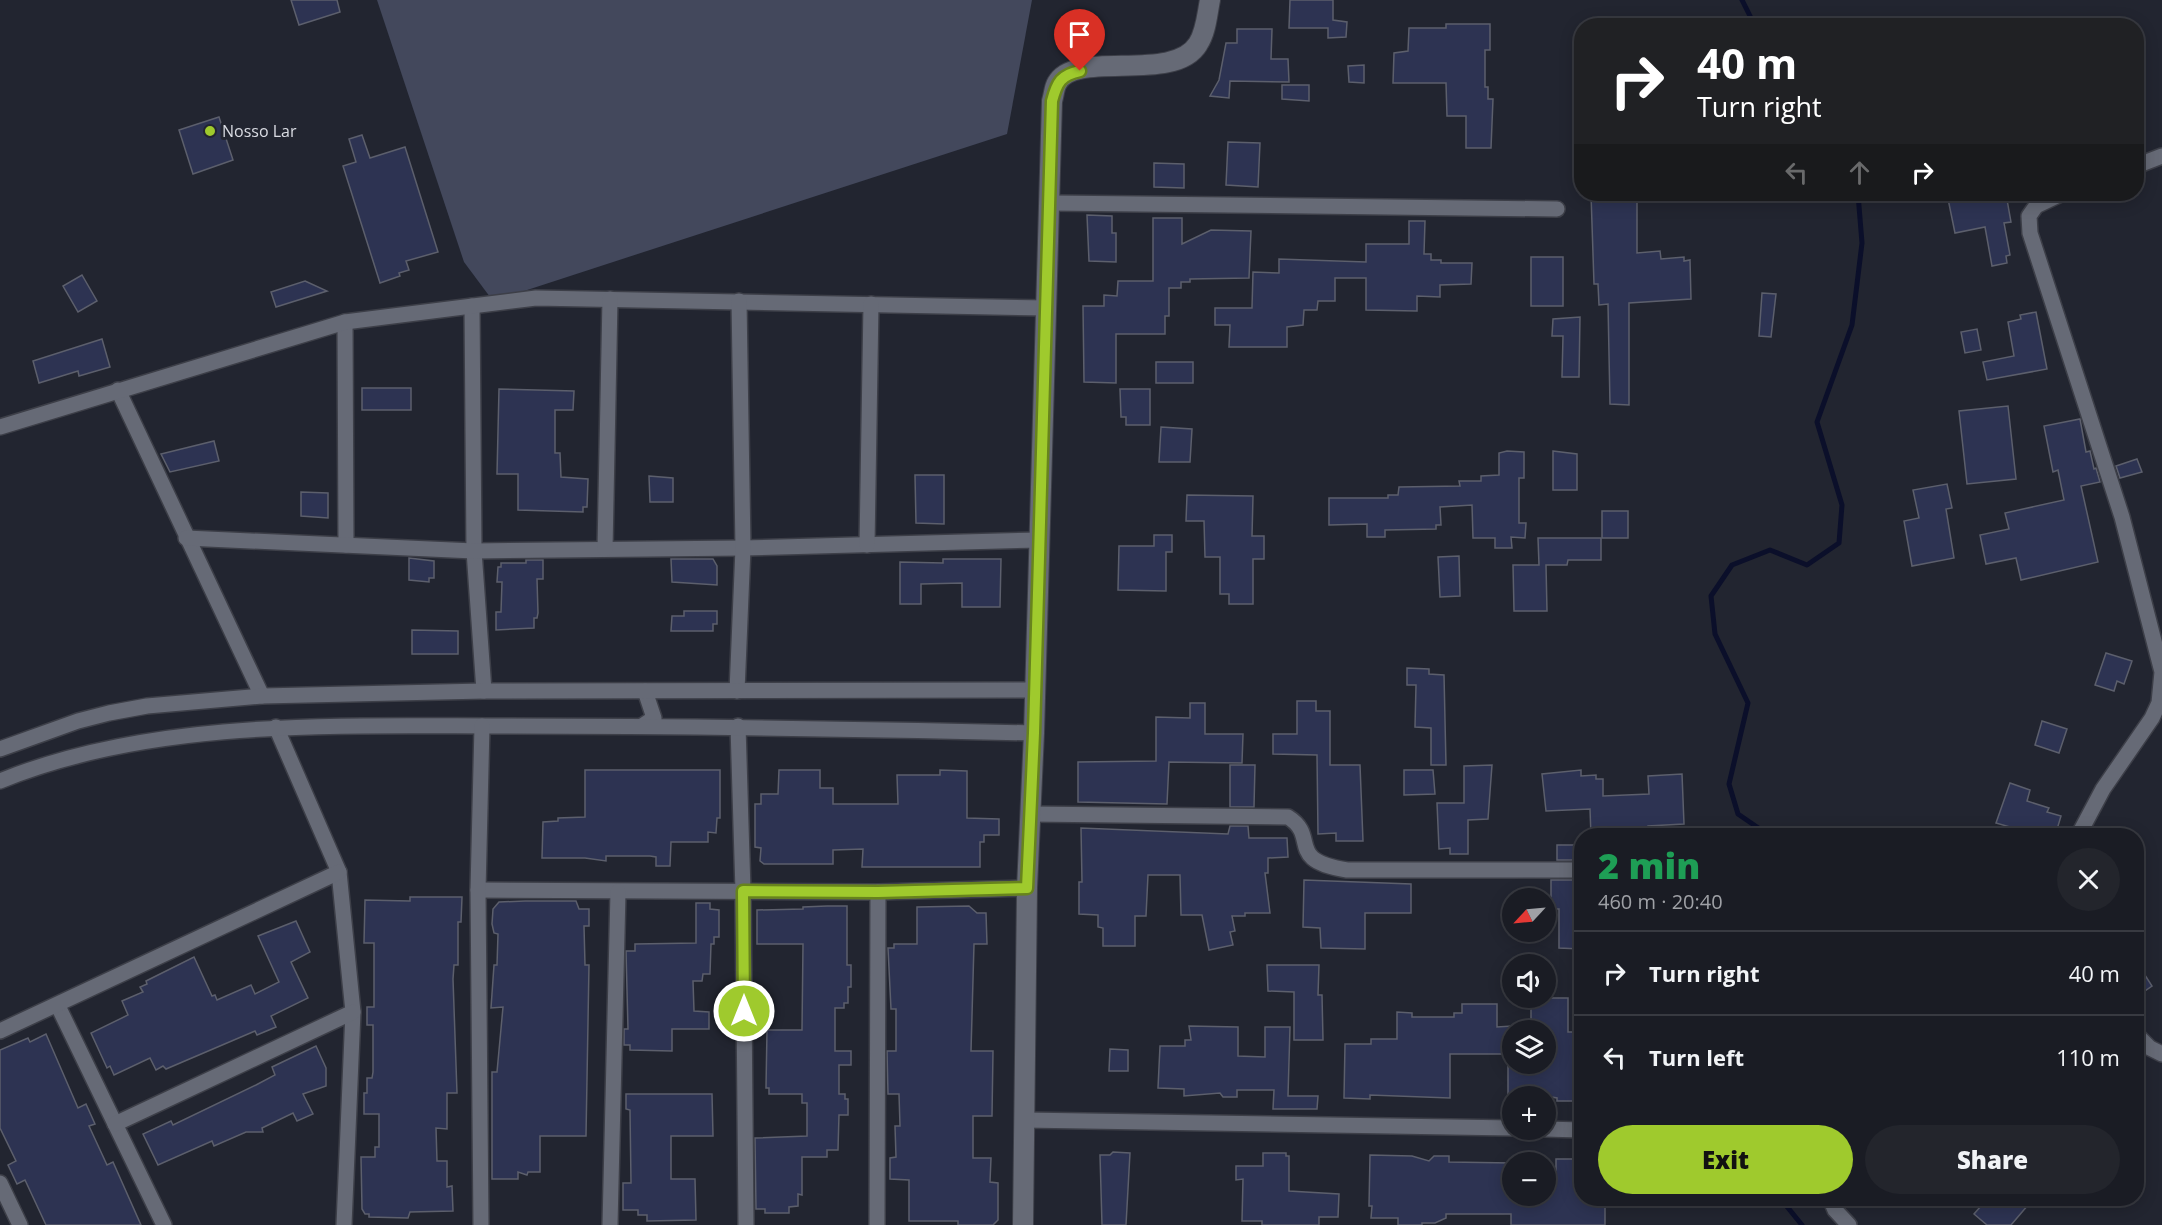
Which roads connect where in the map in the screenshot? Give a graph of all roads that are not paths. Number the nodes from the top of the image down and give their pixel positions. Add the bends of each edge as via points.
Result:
1 (1210, 0) edge
2 (2162, 156) edge
3 (2144, 163) edge
4 (2046, 201) edge
5 (1051, 203) junction
6 (1557, 209) dead end
7 (610, 299) junction
8 (739, 301) junction
9 (871, 304) junction
10 (472, 306) junction
11 (1047, 308) junction
12 (345, 322) junction
13 (118, 390) junction
14 (0, 428) edge
15 (186, 538) junction
16 (1039, 540) junction
17 (346, 545) junction
18 (867, 545) junction
19 (743, 548) junction
20 (605, 549) junction
21 (474, 551) junction
22 (1034, 690) junction
23 (484, 691) junction
24 (645, 691) junction
25 (737, 691) junction
26 (262, 696) junction
27 (482, 726) junction
28 (642, 726) junction
29 (738, 726) junction
30 (276, 727) junction
31 (1034, 733) junction
32 (0, 749) edge
33 (0, 781) edge
34 (1030, 814) junction
35 (2082, 828) edge
36 (1574, 870) edge
37 (339, 872) junction
38 (1027, 888) junction
39 (478, 890) junction
40 (743, 891) junction
41 (618, 892) junction
42 (878, 892) junction
43 (58, 1005) junction
44 (353, 1012) junction
45 (0, 1031) edge
46 (2144, 1042) edge
47 (2162, 1054) edge
48 (1024, 1120) junction
49 (115, 1124) junction
50 (1502, 1128) edge
51 (1556, 1129) edge
52 (1574, 1130) edge
53 (0, 1183) edge
54 (1833, 1206) edge
55 (20, 1225) edge
56 (164, 1225) edge
57 (344, 1225) edge
58 (481, 1225) edge
59 (610, 1225) edge
60 (746, 1225) edge
61 (877, 1225) edge
62 (1023, 1225) edge
63 (1849, 1225) edge

1 - 5 street via 1204,32 1188,56 1162,64 1102,66 1066,74 1057,82 1052,101
2 - 3 street
4 - 35 street via 2036,206 2029,216 2030,233 2122,518 2162,672 2159,703 2152,718 2103,789
5 - 6 street
5 - 11 street
7 - 8 street
7 - 10 street via 536,298
7 - 20 street
8 - 9 street
8 - 19 street
9 - 11 street
9 - 18 street
10 - 12 street
10 - 21 street
11 - 16 street
12 - 13 street
12 - 17 street
13 - 14 street
13 - 15 street
15 - 17 street
15 - 26 street
16 - 18 street
16 - 22 street
17 - 21 street
18 - 19 street
19 - 20 street
19 - 25 street
20 - 21 street
21 - 23 street
22 - 25 street
22 - 31 street
23 - 24 street
23 - 26 street
24 - 25 street
24 - 28 street via 654,718
26 - 32 street via 109,713
27 - 28 street
27 - 30 street
27 - 39 street
28 - 29 street
29 - 31 street
29 - 40 street
30 - 33 street via 110,749
30 - 37 street
31 - 34 street
34 - 36 street via 1288,818 1298,826 1313,861 1347,870
34 - 38 street
37 - 43 street
37 - 44 street
38 - 42 street
38 - 48 street
39 - 41 street
39 - 58 street
40 - 41 street
40 - 42 street
40 - 60 street
41 - 59 street
42 - 61 street
43 - 45 street
43 - 49 street
44 - 49 street
44 - 57 street
46 - 47 street
48 - 50 street
48 - 62 street
49 - 56 street
51 - 52 street
53 - 55 street
54 - 63 street

